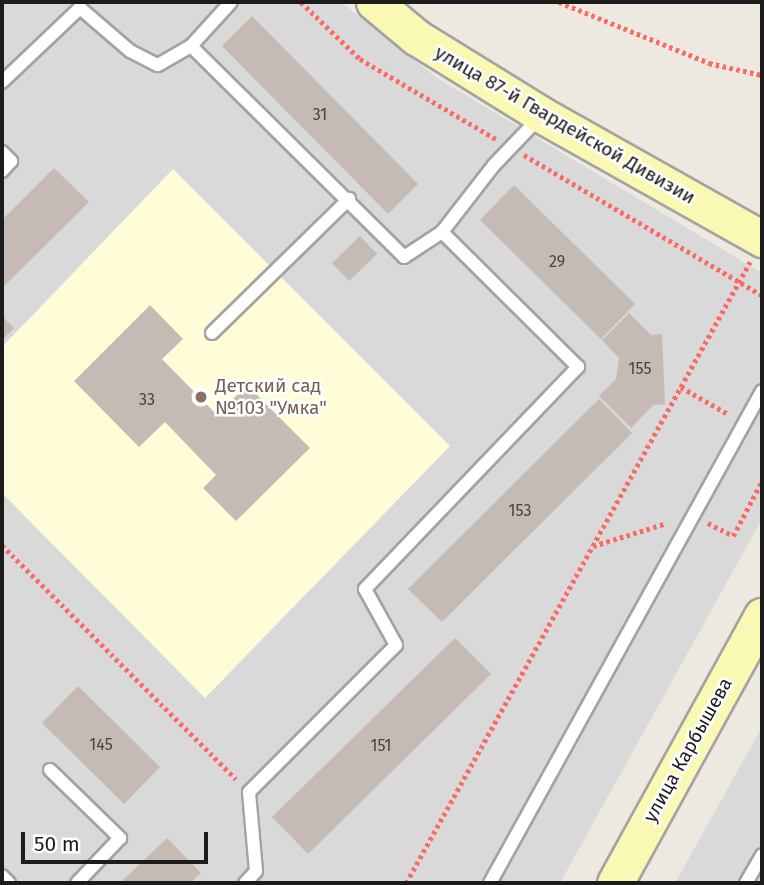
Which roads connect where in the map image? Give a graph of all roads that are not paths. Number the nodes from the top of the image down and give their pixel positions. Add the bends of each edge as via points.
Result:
1 (231, 2) edge
2 (374, 2) edge
3 (191, 46) junction
4 (2, 82) edge
5 (542, 115) junction
6 (2, 152) edge
7 (2, 171) edge
8 (349, 199) junction
9 (442, 232) junction
10 (762, 239) edge
11 (212, 333) dead end
12 (762, 391) edge
13 (762, 616) edge
14 (50, 770) dead end
15 (762, 855) edge
16 (2, 876) edge
17 (9, 883) edge
18 (77, 883) edge
19 (245, 883) edge
20 (490, 883) edge
21 (615, 883) edge
22 (746, 883) edge

1 - 3 lane
2 - 5 street, улица 87-й Гвардейской Дивизии via 416,37
3 - 4 lane via 158,65 130,51 80,8
3 - 8 lane
5 - 9 lane via 494,165
5 - 10 street, улица 87-й Гвардейской Дивизии
6 - 7 lane via 11,161
8 - 9 lane via 404,257
8 - 11 lane
9 - 19 lane via 578,367 365,589 396,645 249,792 256,871
12 - 20 lane
13 - 21 street, улица Карбышева
14 - 18 lane via 120,838
15 - 22 lane
16 - 17 lane

